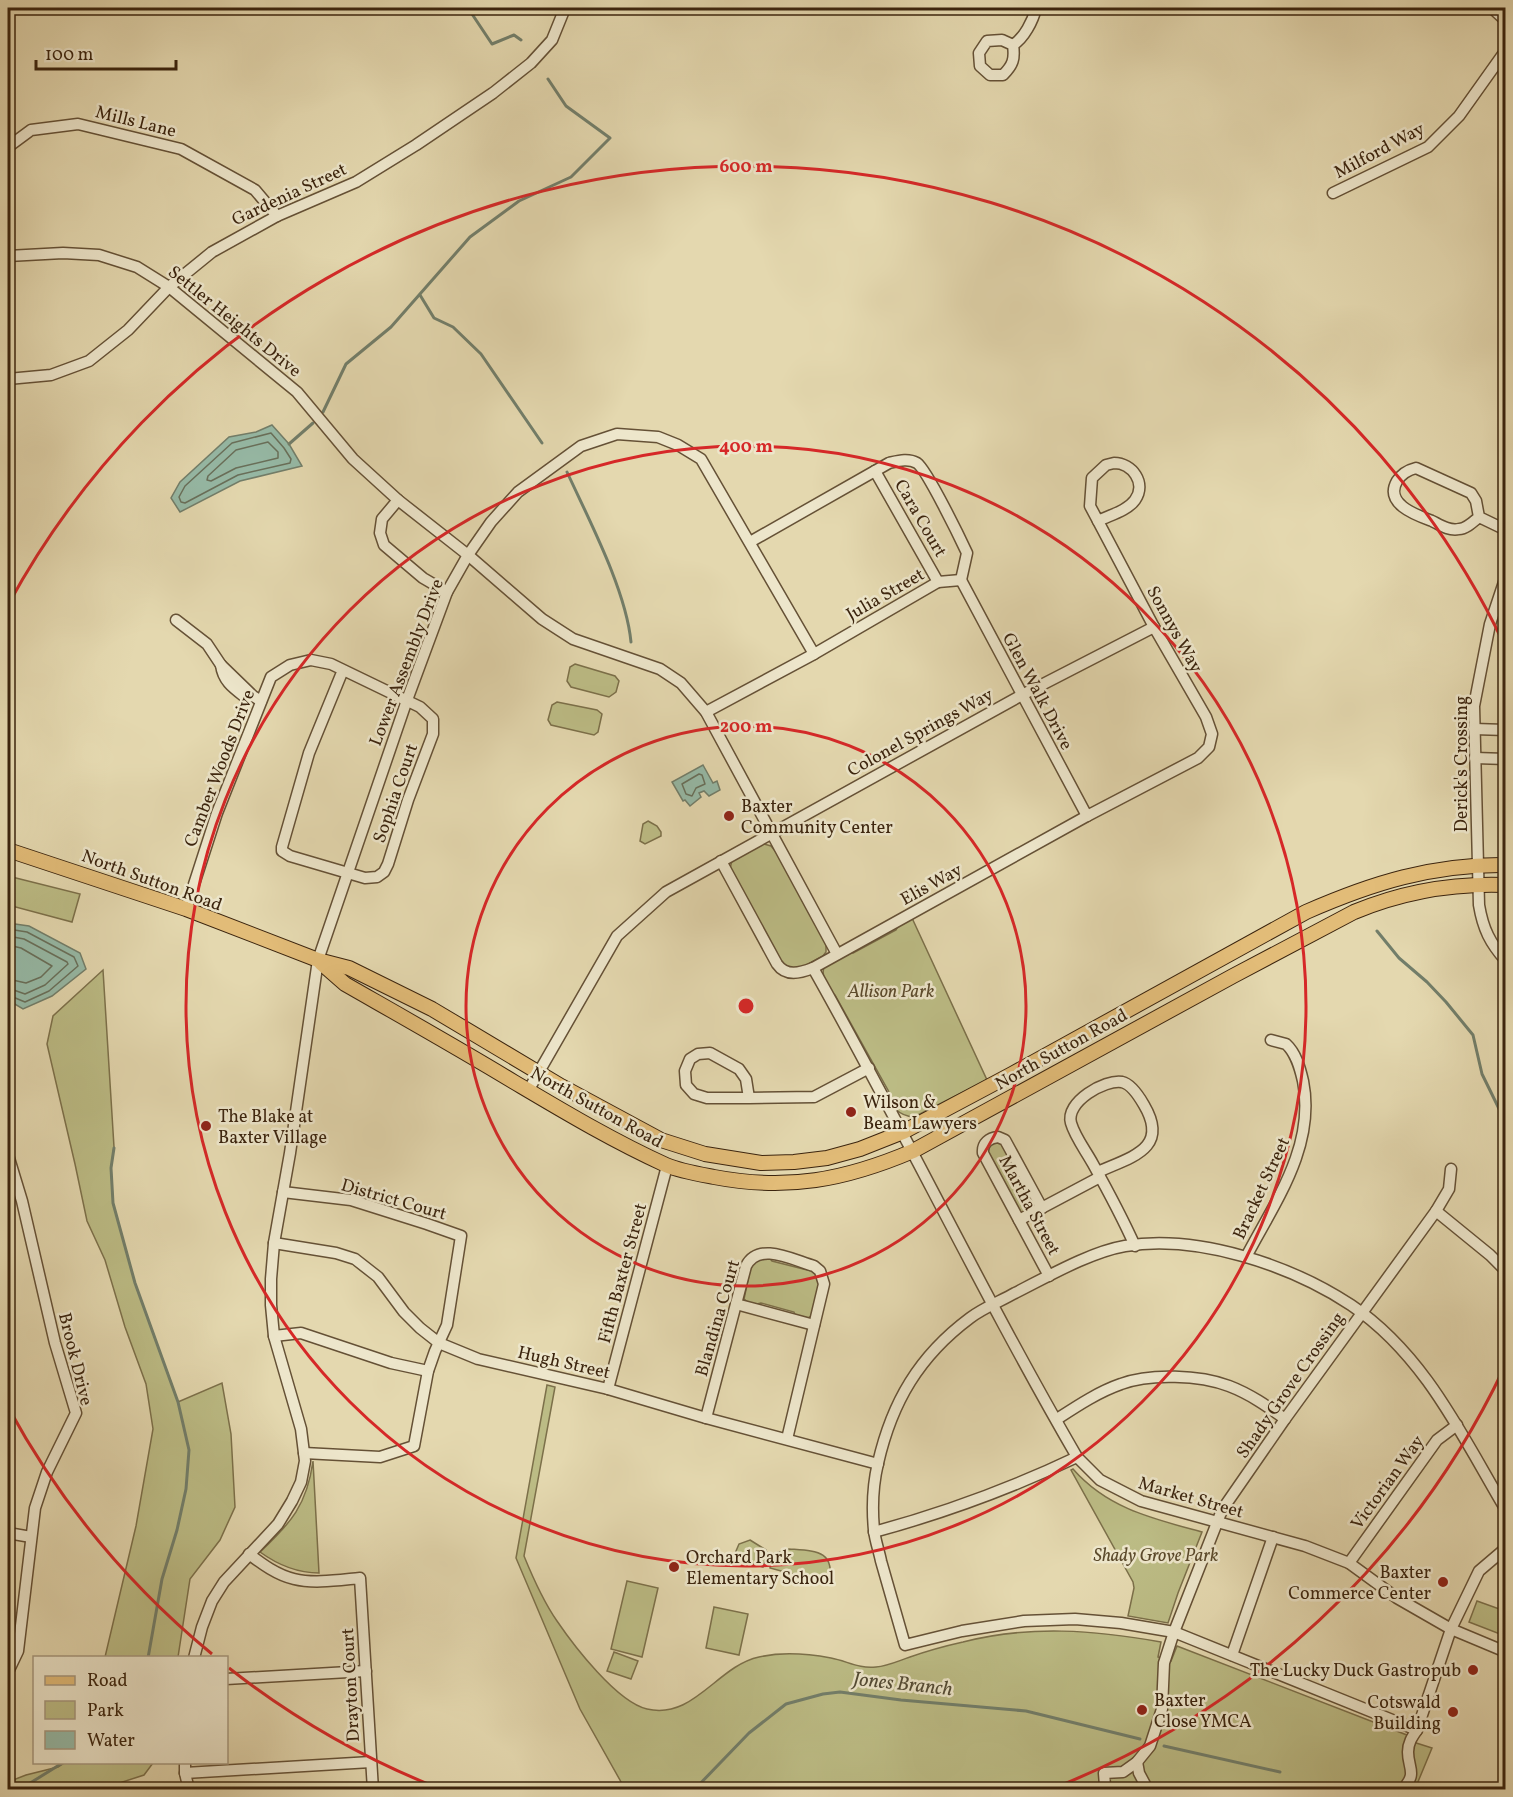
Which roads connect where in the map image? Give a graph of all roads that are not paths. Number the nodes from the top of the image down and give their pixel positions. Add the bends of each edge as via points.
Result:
1 (565, 8) edge
2 (1036, 8) edge
3 (1491, 8) edge
4 (1506, 21) edge
5 (1013, 45) dead end
6 (1506, 50) edge
7 (8, 147) edge
8 (1333, 193) dead end
9 (277, 216) junction
10 (8, 256) edge
11 (170, 287) junction
12 (8, 379) edge
13 (875, 471) junction
14 (398, 500) junction
15 (1479, 517) junction
16 (1098, 521) junction
17 (1506, 530) edge
18 (750, 542) junction
19 (468, 555) junction
20 (1506, 576) edge
21 (961, 580) junction
22 (938, 582) junction
23 (447, 592) junction
24 (176, 620) dead end
25 (1155, 627) junction
26 (814, 654) junction
27 (343, 670) junction
28 (1022, 695) junction
29 (257, 699) junction
30 (407, 700) junction
31 (706, 712) junction
32 (1474, 729) junction
33 (1506, 730) edge
34 (1203, 753) joint
35 (1475, 758) junction
36 (1506, 759) edge
37 (1087, 816) junction
38 (771, 833) junction
39 (8, 850) edge
40 (721, 861) junction
41 (1478, 864) junction
42 (1506, 865) edge
43 (348, 872) junction
44 (1479, 884) junction
45 (1506, 885) edge
46 (186, 909) junction
47 (837, 954) junction
48 (318, 960) junction
49 (1506, 961) edge
50 (813, 968) junction
51 (1271, 1040) dead end
52 (868, 1068) junction
53 (539, 1072) junction
54 (528, 1090) junction
55 (748, 1098) junction
56 (903, 1132) junction
57 (913, 1150) junction
58 (8, 1155) edge
59 (667, 1166) junction
60 (1451, 1169) dead end
61 (1099, 1175) junction
62 (283, 1192) junction
63 (1042, 1208) junction
64 (1436, 1210) junction
65 (1019, 1220) junction
66 (274, 1243) junction
67 (1135, 1246) junction
68 (1246, 1257) junction
69 (1506, 1271) edge
70 (1049, 1276) junction
71 (736, 1304) junction
72 (993, 1305) junction
73 (1361, 1313) junction
74 (814, 1325) junction
75 (274, 1336) junction
76 (439, 1343) junction
77 (428, 1371) junction
78 (608, 1389) junction
79 (706, 1418) junction
80 (1056, 1419) junction
81 (1284, 1419) junction
82 (1457, 1425) junction
83 (787, 1439) junction
84 (304, 1453) junction
85 (1077, 1457) junction
86 (878, 1464) junction
87 (1506, 1510) edge
88 (1216, 1522) junction
89 (874, 1532) junction
90 (8, 1533) edge
91 (31, 1537) junction
92 (1272, 1537) junction
93 (1506, 1548) edge
94 (249, 1554) junction
95 (1349, 1563) junction
96 (1451, 1629) junction
97 (1174, 1632) junction
98 (1506, 1652) edge
99 (1232, 1655) junction
100 (195, 1656) edge
101 (366, 1671) junction
102 (8, 1672) edge
103 (228, 1679) edge
104 (1417, 1730) junction
105 (371, 1762) junction
106 (1137, 1762) junction
107 (185, 1768) edge
108 (189, 1790) edge
109 (373, 1790) edge
110 (1109, 1790) edge
111 (1148, 1790) edge
112 (1181, 1790) edge
113 (1220, 1790) edge
114 (1402, 1790) edge

1 - 9 street, Gardenia Street via 556,33 542,53 493,93 356,182
2 - 5 street via 1020,41
3 - 4 street
6 - 8 street, Milford Way via 1459,116 1428,147
7 - 9 street, Mills Lane via 32,130 78,124 181,149 255,190
9 - 11 street, Gardenia Street via 212,252
10 - 11 street, Settler Heights Drive via 99,255 137,267
11 - 12 street, Gardenia Street via 128,330 89,361 51,375
11 - 14 street, Settler Heights Drive via 297,392 353,459
13 - 18 street
13 - 21 street via 906,460 918,464 968,553
13 - 22 street, Cara Court
14 - 19 street, Settler Heights Drive
14 - 23 street via 382,519 380,533 384,545 423,578
15 - 15 street via 1471,493 1416,468 1400,476 1395,484 1398,503 1407,511 1449,529 1461,530
15 - 17 street
16 - 16 street, Sonnys Way via 1090,506 1092,478 1106,465 1121,463 1138,478 1137,498 1128,507
16 - 25 street, Sonnys Way
18 - 19 street, Lower Assembly Drive via 701,459 658,437 617,434 581,446 533,479 491,522
18 - 26 street, Lower Assembly Drive
19 - 23 street, Lower Assembly Drive
19 - 31 street via 542,619 573,639 660,669 681,682
20 - 32 street, Derick's Crossing via 1479,674
21 - 22 street, Julia Street
21 - 28 street, Glen Walk Drive
22 - 26 street, Julia Street
23 - 30 street, Lower Assembly Drive
24 - 29 street via 207,644 232,682
25 - 28 street, Colonel Springs Way
25 - 34 street, Sonnys Way via 1206,717 1212,734
26 - 31 street, Julia Street
27 - 29 street, Camber Woods Drive via 311,660 290,665 271,677
27 - 30 street, Camber Woods Drive
27 - 43 street, Sophia Court via 309,753 282,847 285,854
28 - 37 street, Glen Walk Drive
28 - 38 street, Colonel Springs Way
29 - 46 street, Camber Woods Drive
30 - 43 street, Lower Assembly Drive
30 - 43 street, Sophia Court via 428,713 434,723 433,734 386,869 369,879
31 - 38 street
32 - 33 street
32 - 35 street, Derick's Crossing
34 - 37 street, Elis Way
35 - 36 street
35 - 41 street, Derick's Crossing
37 - 47 street, Elis Way
38 - 40 street, Colonel Springs Way
38 - 47 street
39 - 46 main road, North Sutton Road
40 - 50 street, Elis Way via 780,969 793,974
40 - 53 street, Colonel Springs Way via 666,892 617,936
41 - 42 main road, North Sutton Road
41 - 44 street, Derick's Crossing
41 - 56 main road, North Sutton Road via 1374,884 1306,912
43 - 48 street, Lower Assembly Drive
44 - 45 main road, North Sutton Road
44 - 49 street, Derick's Crossing via 1482,925 1492,946
44 - 57 main road, North Sutton Road via 1412,894 1354,912
46 - 48 main road, North Sutton Road
47 - 50 street, Elis Way
48 - 53 main road, North Sutton Road via 349,968 422,1004
48 - 54 main road, North Sutton Road via 345,984
48 - 62 street, Lower Assembly Drive
50 - 52 street, Market Street
51 - 68 street, Bracket Street via 1286,1044 1296,1058 1305,1093 1306,1123 1295,1163
52 - 55 street via 814,1096
52 - 56 street, Market Street
53 - 54 street, Colonel Springs Way
53 - 56 main road, North Sutton Road via 661,1140 727,1159 769,1163 811,1160 860,1149
54 - 59 main road, North Sutton Road
55 - 55 street via 707,1098 694,1094 686,1085 685,1071 690,1059 698,1053 710,1053 739,1069 746,1079
56 - 57 street, Market Street
57 - 59 main road, North Sutton Road via 859,1172 794,1184 743,1182
57 - 72 street, Market Street
58 - 91 street, Brook Drive via 76,1413 47,1472 35,1508
59 - 78 street, Fifth Baxter Street
60 - 64 street, Shady Grove Crossing via 1449,1190
61 - 61 street via 1071,1122 1071,1111 1080,1098 1122,1083 1129,1086 1150,1115 1153,1136 1145,1149
61 - 63 street, Martha Street
61 - 67 street
62 - 66 street, Lower Assembly Drive
62 - 76 street, District Court via 351,1200 460,1236 447,1325
63 - 65 street, Martha Street
63 - 65 street, Martha Street via 1008,1143 994,1137 985,1143 983,1153
64 - 69 street
64 - 73 street, Shady Grove Crossing
65 - 70 street, Martha Street
66 - 75 street, Lower Assembly Drive
66 - 76 street, Hugh Street via 355,1259 378,1277 404,1311
67 - 68 street via 1194,1247
67 - 70 street via 1099,1254
68 - 73 street via 1305,1280
70 - 72 street
71 - 74 street
71 - 74 street, Blandina Court via 750,1259 769,1252 820,1270 824,1290
71 - 79 street, Blandina Court
72 - 80 street, Market Street
72 - 86 street via 972,1316 929,1354 895,1407
73 - 81 street, Shady Grove Crossing
73 - 82 street via 1411,1359
74 - 83 street, Blandina Court
75 - 77 street via 302,1333 391,1363
75 - 84 street, Lower Assembly Drive via 301,1429
76 - 77 street
76 - 78 street, Hugh Street via 478,1359
77 - 84 street via 414,1446 380,1457
78 - 79 street, Hugh Street
79 - 83 street, Hugh Street
80 - 81 street via 1112,1388 1150,1377 1191,1378 1227,1385 1257,1399
80 - 85 street, Market Street
81 - 88 street, Shady Grove Crossing
82 - 87 street
82 - 95 street, Victorian Way via 1437,1440
83 - 86 street, Hugh Street
84 - 94 street, Lower Assembly Drive via 301,1482 292,1501 278,1524
85 - 88 street, Market Street via 1100,1480 1127,1496
85 - 89 street via 1023,1482
86 - 89 street
88 - 92 street, Market Street
88 - 97 street, Shady Grove Crossing
89 - 97 street via 905,1645 1003,1623 1041,1619 1121,1623
90 - 91 street
91 - 102 street, Brook Drive via 18,1651
92 - 95 street, Market Street
92 - 99 street
93 - 96 street via 1479,1571
94 - 100 street, Lower Assembly Drive via 212,1601
94 - 101 street, Drayton Court via 293,1579 360,1578
95 - 96 street, Market Street via 1397,1599
96 - 98 street, Market Street
96 - 104 street
97 - 99 street
97 - 106 street, Shady Grove Crossing via 1164,1663 1162,1709 1150,1746
99 - 104 street
101 - 103 street
101 - 105 street, Drayton Court
104 - 114 street via 1408,1752 1411,1774
105 - 107 street
105 - 109 street, Drayton Court
106 - 110 street via 1123,1772 1104,1773
106 - 111 street
107 - 108 street
112 - 113 street

